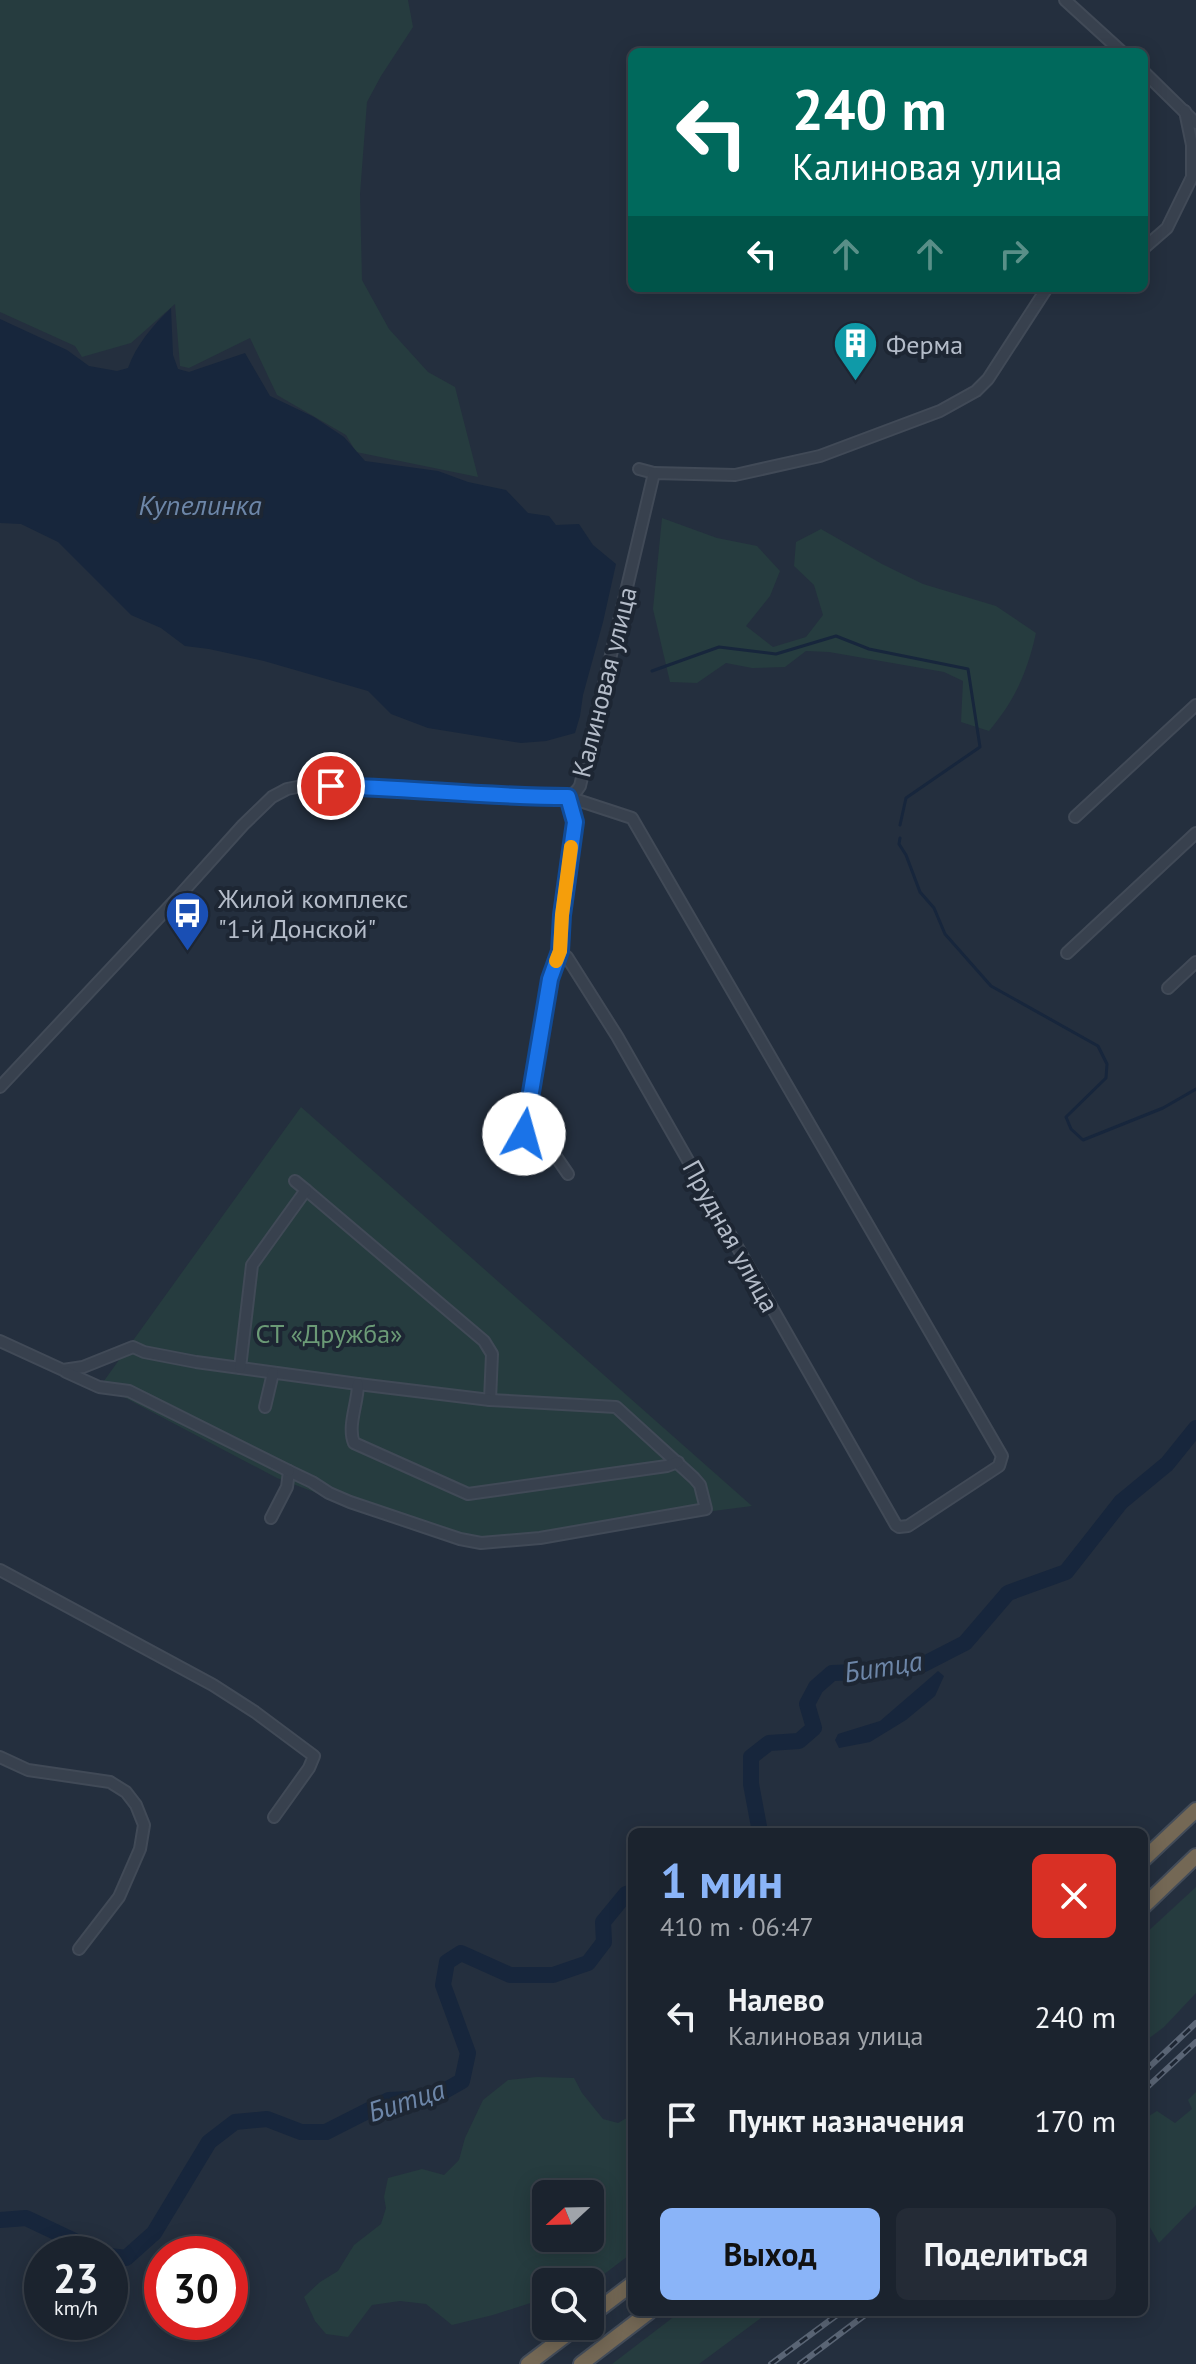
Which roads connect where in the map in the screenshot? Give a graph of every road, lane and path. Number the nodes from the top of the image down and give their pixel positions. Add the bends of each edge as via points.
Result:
1 (1065, 0) edge
2 (1118, 48) edge
3 (1148, 76) edge
4 (1185, 111) junction
5 (1196, 123) edge
6 (1148, 245) edge
7 (1044, 292) edge
8 (639, 469) dead end
9 (654, 473) junction
10 (1196, 705) edge
11 (568, 797) junction
12 (1075, 817) dead end
13 (1196, 833) edge
14 (560, 951) junction
15 (1067, 953) dead end
16 (1196, 962) edge
17 (1168, 988) dead end
18 (0, 1087) edge
19 (568, 1174) dead end
20 (295, 1181) dead end
21 (306, 1190) junction
22 (0, 1341) edge
23 (240, 1368) junction
24 (63, 1370) junction
25 (273, 1373) junction
26 (358, 1384) junction
27 (490, 1400) junction
28 (265, 1407) dead end
29 (678, 1462) junction
30 (289, 1471) junction
31 (271, 1518) dead end
32 (0, 1570) edge
33 (0, 1757) edge
34 (1196, 1810) edge
35 (274, 1817) dead end
36 (1148, 1855) edge
37 (1196, 1856) edge
38 (1148, 1902) edge
39 (79, 1949) dead end
40 (628, 2287) edge
41 (604, 2305) edge
42 (644, 2316) edge
43 (560, 2340) edge
44 (528, 2364) edge
45 (581, 2364) edge

1 - 2 street
3 - 4 street
4 - 5 street
4 - 6 street via 1192,177 1167,228
7 - 9 street via 988,379 940,411 820,456 777,466 735,475
8 - 9 street
9 - 11 street, Калиновая улица via 580,786
10 - 12 street
11 - 14 street via 575,822
11 - 14 street, Прудная улица via 632,818 1002,1456 999,1466 908,1526 896,1525 617,1036
11 - 18 street, Калиновая улица via 307,785 287,789 243,825
13 - 15 street
14 - 19 street via 550,979 524,1134 557,1158
16 - 17 street
20 - 21 street
21 - 23 street via 252,1265
21 - 27 street via 484,1341 492,1354
22 - 24 street
23 - 24 street via 133,1347
23 - 25 street
24 - 30 street via 99,1387 129,1391
25 - 26 street
25 - 28 street
26 - 27 street
26 - 29 street via 354,1443 468,1494
27 - 29 street via 616,1407
29 - 30 street via 700,1485 706,1509 495,1543 460,1539 379,1513
30 - 31 street
32 - 35 street via 213,1685 314,1756
33 - 39 street via 28,1770 110,1782 136,1805 144,1825 140,1849 119,1897
34 - 36 highway
37 - 38 highway
40 - 41 highway
42 - 45 highway
43 - 44 highway

